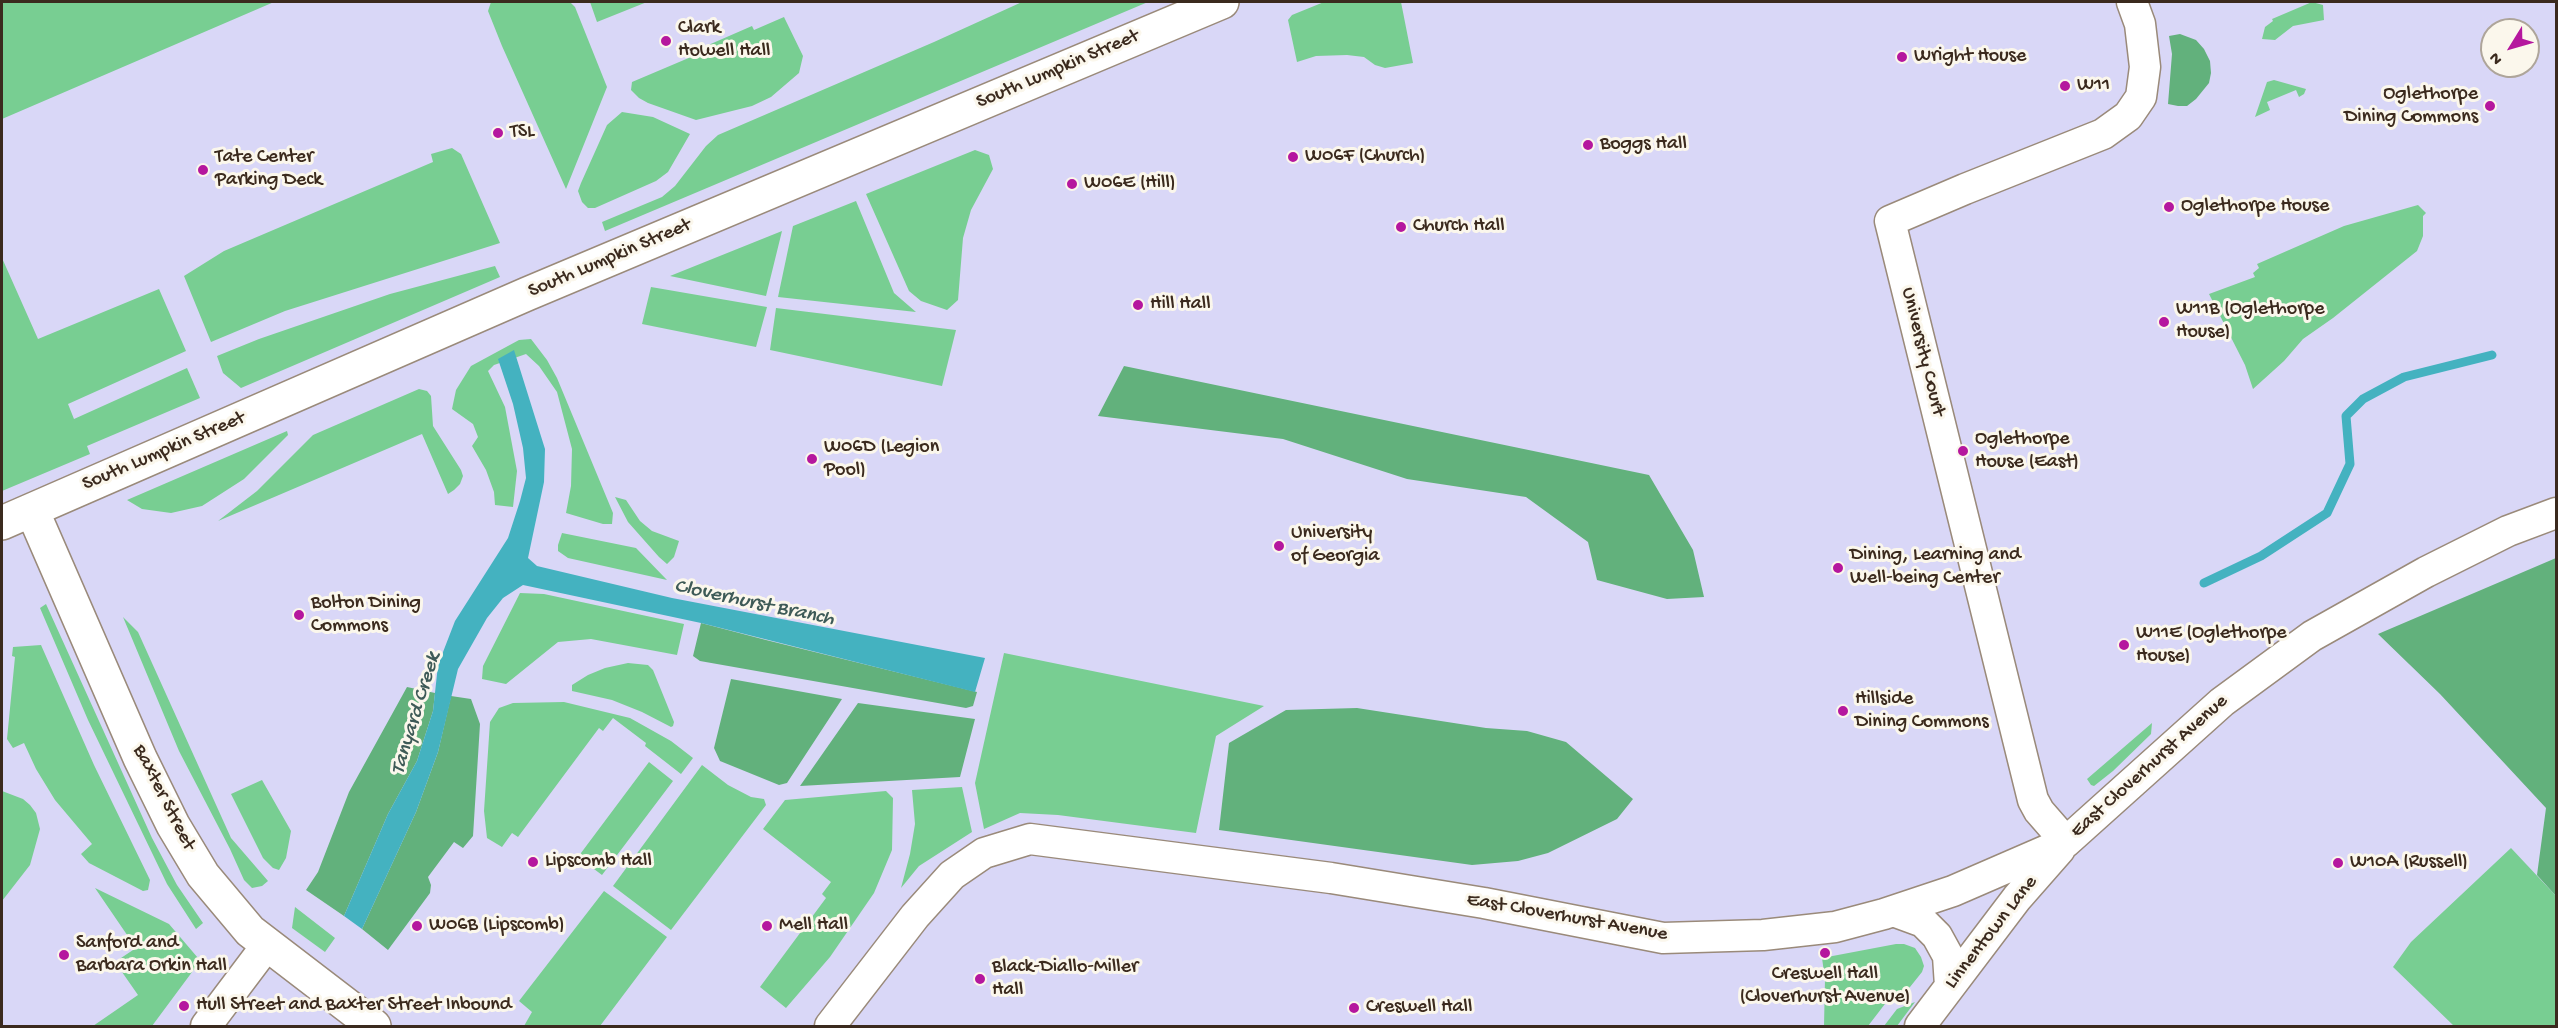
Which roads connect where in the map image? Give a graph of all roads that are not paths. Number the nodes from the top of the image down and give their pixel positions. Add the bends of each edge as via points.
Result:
1 (1222, 2) edge
2 (2132, 2) edge
3 (32, 510) junction
4 (2556, 513) edge
5 (2, 523) edge
6 (2066, 842) junction
7 (1893, 911) junction
8 (267, 945) junction
9 (1950, 986) junction
10 (206, 1026) edge
11 (374, 1026) edge
12 (830, 1026) edge
13 (1920, 1026) edge

1 - 3 main road, South Lumpkin Street via 527,294
2 - 6 street, University Court via 2140,24 2145,68 2141,97 2128,116 2103,134 1890,221 2033,800
3 - 5 main road, South Lumpkin Street
3 - 8 main road, Baxter Street via 173,825 203,875 250,931
4 - 6 street, East Cloverhurst Avenue via 2508,531 2436,567 2312,636 2222,702
6 - 7 street, East Cloverhurst Avenue via 1953,891
6 - 9 street, Linnentown Lane via 2017,898
7 - 9 street via 1923,922 1937,936 1948,956
7 - 12 street, East Cloverhurst Avenue via 1835,927 1763,935 1663,938 1331,878 1030,839 984,853 952,875 915,916
8 - 10 street
8 - 11 main road, Baxter Street
9 - 13 street, Linnentown Lane

